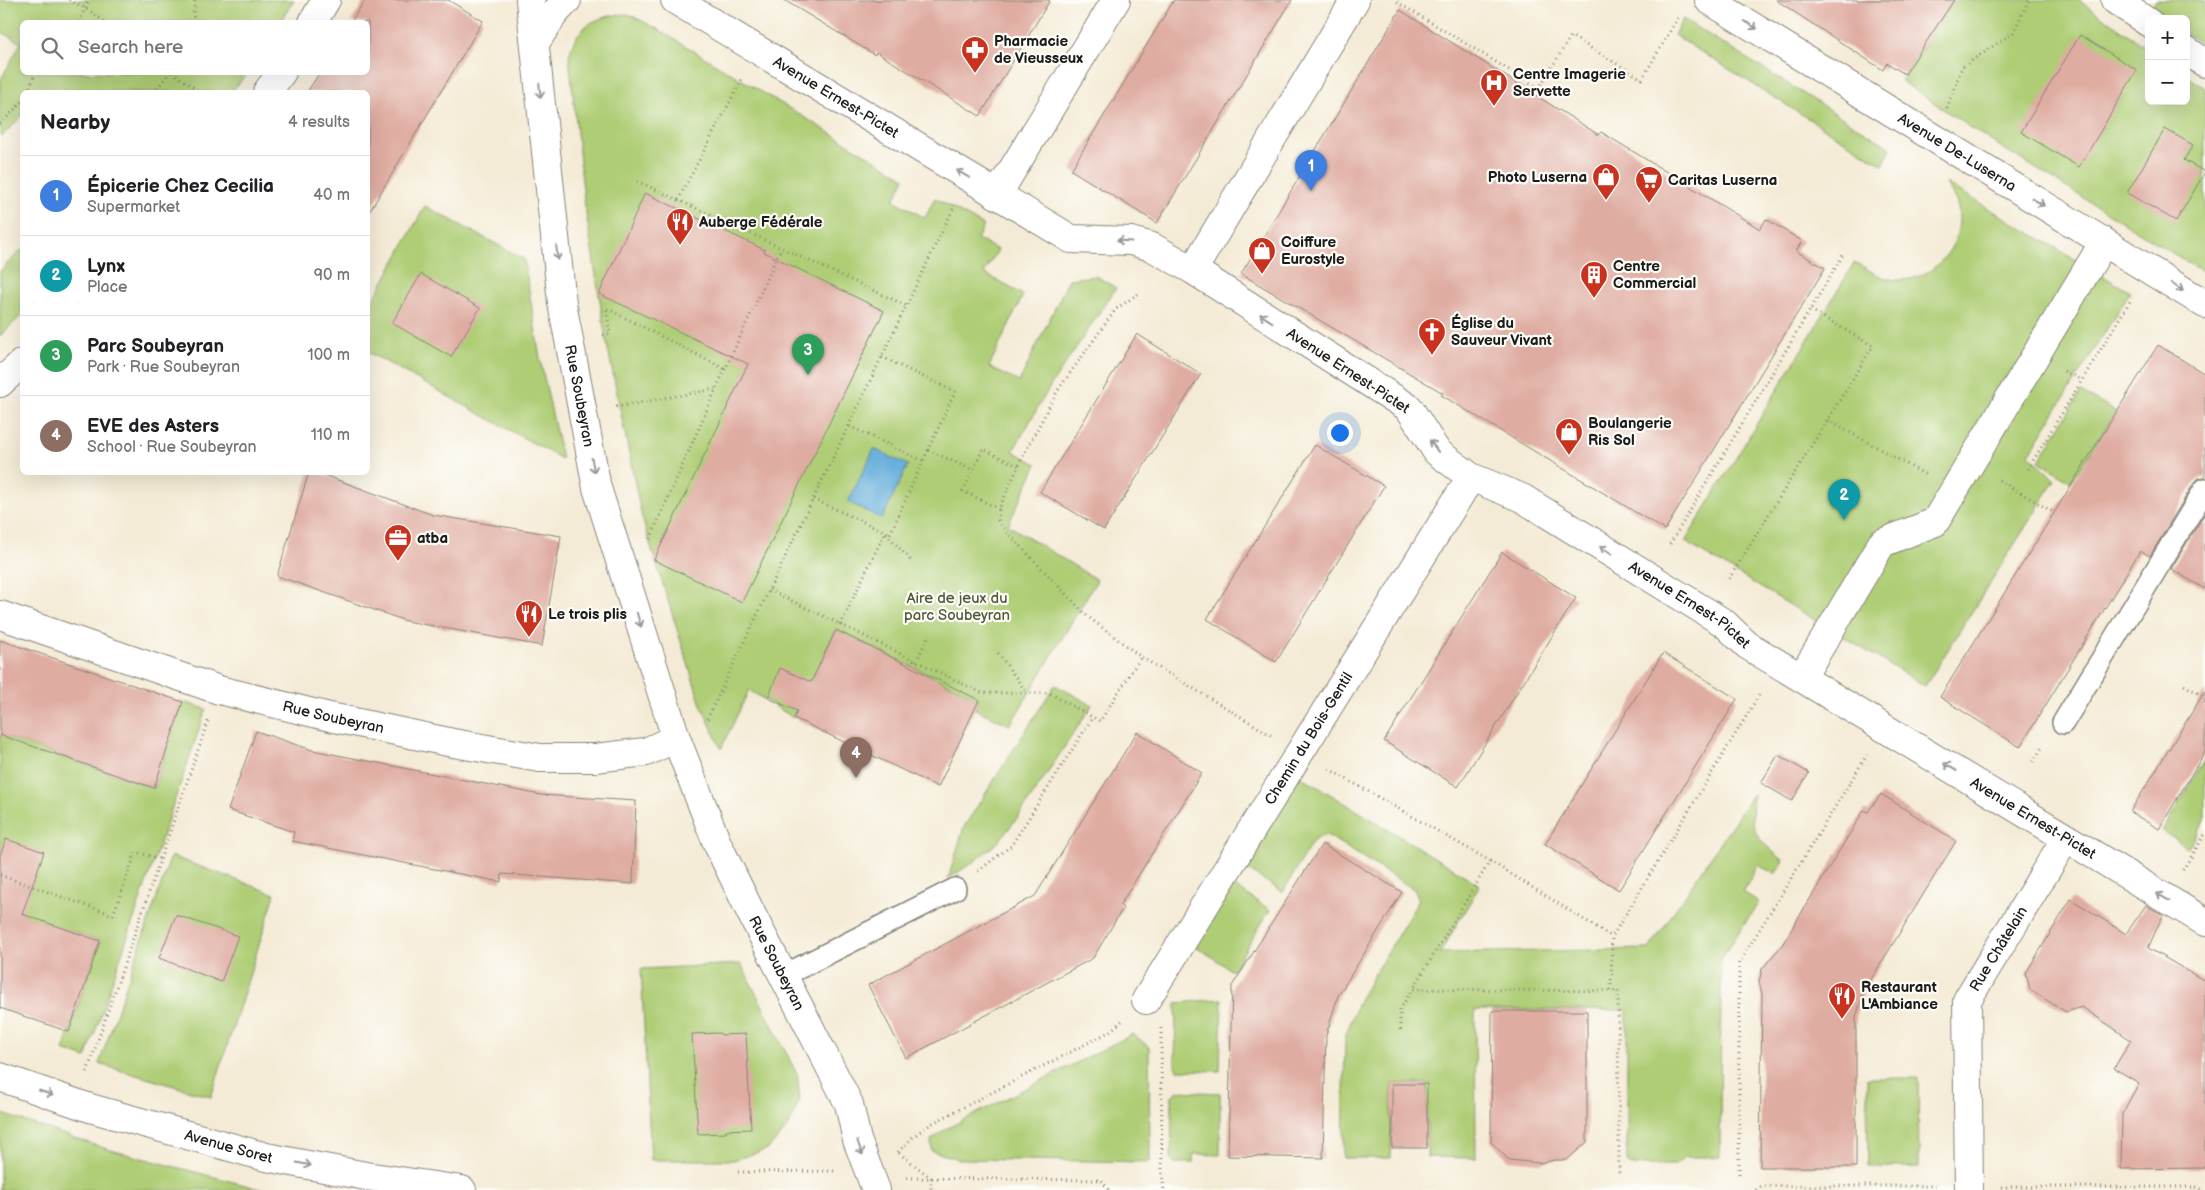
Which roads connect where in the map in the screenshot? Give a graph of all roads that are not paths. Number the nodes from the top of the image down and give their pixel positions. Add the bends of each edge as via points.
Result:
1 (326, 0) edge
2 (530, 0) edge
3 (567, 0) edge
4 (675, 0) edge
5 (1116, 0) edge
6 (1355, 0) edge
7 (1709, 0) edge
8 (2115, 0) edge
9 (314, 20) edge
10 (2145, 20) edge
11 (535, 43) junction
12 (2190, 53) edge
13 (2205, 63) edge
14 (280, 75) edge
15 (268, 90) edge
16 (997, 194) junction
17 (2104, 242) junction
18 (1193, 270) junction
19 (2205, 304) edge
20 (20, 364) edge
21 (0, 384) edge
22 (1471, 478) junction
23 (2205, 490) edge
24 (0, 614) edge
25 (1802, 677) junction
26 (2063, 723) dead end
27 (676, 738) junction
28 (2066, 838) junction
29 (955, 888) road end
30 (2205, 922) edge
31 (783, 976) junction
32 (1146, 1000) road end
33 (0, 1077) edge
34 (874, 1184) edge
35 (462, 1190) edge
36 (1969, 1190) edge

1 - 9 street
2 - 11 street, Rue Soubeyran
3 - 11 street
16 -> 4 street, Avenue Ernest-Pictet
5 - 16 street
6 - 18 street
7 -> 17 street, Avenue De-Luserna
8 - 10 street
11 -> 27 street, Rue Soubeyran via 562,303 597,488
12 - 13 street
14 - 15 street
18 -> 16 street, Avenue Ernest-Pictet via 1152,247 1131,241 1071,239
17 -> 19 street, Avenue De-Luserna
17 - 25 street via 1935,522 1882,543
22 -> 18 street, Avenue Ernest-Pictet via 1437,452 1410,408
20 - 21 street
25 -> 22 street, Avenue Ernest-Pictet via 1747,645 1724,623 1522,498
22 - 32 street, Chemin du Bois-Gentil
23 - 26 lane
24 - 27 street, Rue Soubeyran via 219,690 453,743 540,758 595,758 646,752
28 -> 25 street, Avenue Ernest-Pictet
27 - 31 street, Rue Soubeyran via 717,843
30 -> 28 street, Avenue Ernest-Pictet
28 - 36 street, Rue Châtelain via 1967,1000
29 - 31 lane
31 -> 34 street, Rue Soubeyran via 849,1104 857,1140
33 -> 35 street, Avenue Soret via 90,1108 266,1157

